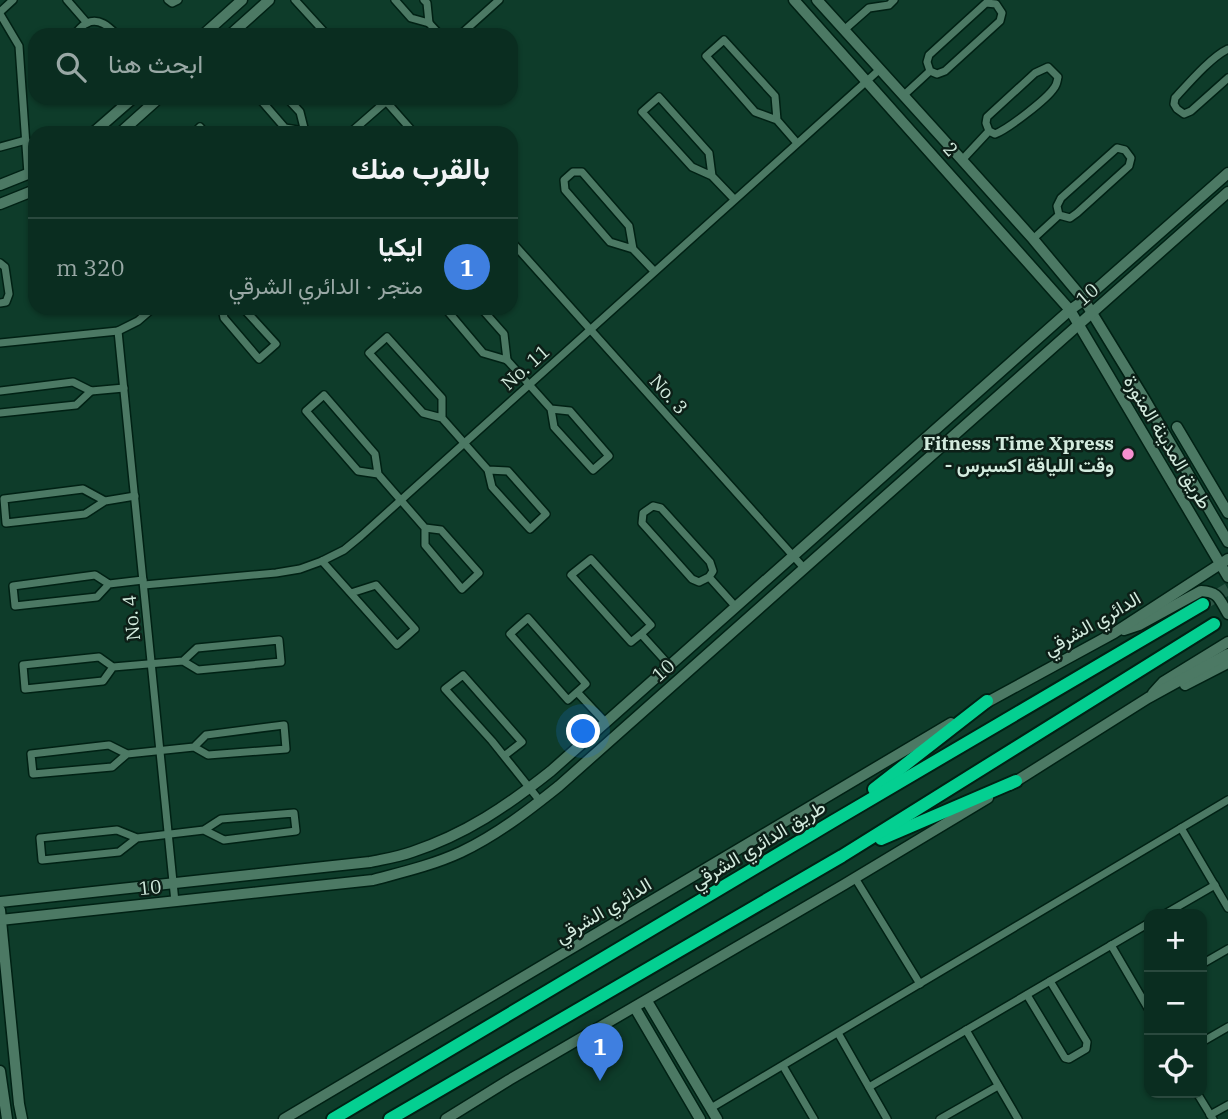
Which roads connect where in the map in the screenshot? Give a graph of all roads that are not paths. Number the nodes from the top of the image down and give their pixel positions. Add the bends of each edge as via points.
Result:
1 (13, 0) edge
2 (67, 0) edge
3 (168, 0) edge
4 (178, 0) edge
5 (243, 0) edge
6 (269, 0) edge
7 (296, 0) edge
8 (395, 0) edge
9 (424, 0) edge
10 (499, 0) edge
11 (794, 0) edge
12 (817, 0) edge
13 (894, 0) edge
14 (869, 4) edge
15 (0, 13) edge
16 (87, 23) junction
17 (429, 23) junction
18 (82, 28) edge
19 (110, 28) edge
20 (211, 28) edge
21 (238, 28) edge
22 (321, 28) edge
23 (434, 28) edge
24 (468, 28) edge
25 (844, 30) junction
26 (1228, 49) edge
27 (879, 70) junction
28 (930, 71) junction
29 (1228, 78) edge
30 (866, 80) junction
31 (904, 95) junction
32 (125, 105) edge
33 (151, 105) edge
34 (265, 105) edge
35 (294, 105) edge
36 (380, 105) edge
37 (391, 105) edge
38 (777, 120) junction
39 (101, 126) edge
40 (128, 126) edge
41 (283, 126) edge
42 (304, 126) edge
43 (357, 126) edge
44 (408, 126) edge
45 (989, 131) junction
46 (26, 140) junction
47 (797, 143) junction
48 (0, 148) edge
49 (28, 151) edge
50 (962, 160) junction
51 (1228, 173) edge
52 (28, 174) edge
53 (712, 176) junction
54 (0, 185) edge
55 (1228, 192) edge
56 (28, 193) edge
57 (734, 199) junction
58 (0, 204) edge
59 (1059, 215) junction
60 (1033, 239) junction
61 (518, 249) edge
62 (633, 249) junction
63 (0, 263) edge
64 (654, 271) junction
65 (1084, 300) junction
66 (0, 303) edge
67 (1070, 310) junction
68 (1092, 313) junction
69 (145, 315) edge
70 (223, 315) edge
71 (249, 315) edge
72 (451, 315) edge
73 (487, 315) edge
74 (1078, 325) junction
75 (590, 329) junction
76 (118, 331) junction
77 (0, 333) edge
78 (1, 343) edge
79 (507, 360) junction
80 (529, 384) junction
81 (124, 388) junction
82 (0, 391) edge
83 (91, 391) junction
84 (551, 409) junction
85 (0, 413) edge
86 (443, 418) junction
87 (1177, 427) dead end
88 (464, 443) junction
89 (488, 470) junction
90 (378, 474) junction
91 (135, 496) junction
92 (105, 501) junction
93 (401, 501) junction
94 (1228, 513) edge
95 (425, 528) junction
96 (1228, 542) edge
97 (792, 555) junction
98 (322, 561) junction
99 (1224, 561) edge
100 (804, 568) junction
101 (709, 577) junction
102 (1228, 577) edge
103 (143, 582) junction
104 (109, 584) junction
105 (351, 593) junction
106 (1203, 604) tunnel mouth
107 (735, 606) junction
108 (1228, 614) edge
109 (1214, 624) dead end
110 (1114, 633) junction
111 (641, 634) junction
112 (1228, 642) edge
113 (1228, 654) edge
114 (183, 660) junction
115 (151, 663) junction
116 (1228, 663) edge
117 (669, 665) junction
118 (113, 667) junction
119 (577, 692) junction
120 (1148, 698) junction
121 (987, 701) junction
122 (605, 722) junction
123 (194, 747) junction
124 (160, 751) junction
125 (127, 754) junction
126 (504, 756) junction
127 (1016, 781) junction
128 (530, 788) junction
129 (1228, 800) edge
130 (540, 801) junction
131 (832, 822) junction
132 (1181, 828) junction
133 (204, 830) junction
134 (169, 835) junction
135 (137, 838) junction
136 (842, 856) junction
137 (855, 878) junction
138 (174, 884) junction
139 (1215, 885) junction
140 (0, 902) edge
141 (175, 902) junction
142 (1228, 908) edge
143 (1174, 909) edge
144 (0, 916) edge
145 (1144, 926) edge
146 (1111, 946) junction
147 (1228, 949) edge
148 (1207, 961) edge
149 (1050, 981) junction
150 (920, 984) junction
151 (1144, 994) edge
152 (1027, 995) junction
153 (647, 1000) junction
154 (635, 1008) junction
155 (1228, 1027) edge
156 (966, 1030) junction
157 (838, 1033) junction
158 (1207, 1039) edge
159 (783, 1066) junction
160 (0, 1071) edge
161 (998, 1086) junction
162 (869, 1087) junction
163 (1200, 1098) edge
164 (360, 1103) junction
165 (1228, 1105) edge
166 (711, 1108) junction
167 (1211, 1117) edge
168 (393, 1118) edge
169 (7, 1119) edge
170 (22, 1119) edge
171 (284, 1119) edge
172 (323, 1119) edge
173 (333, 1119) edge
174 (446, 1119) edge
175 (700, 1119) edge
176 (718, 1119) edge
177 (814, 1119) edge
178 (887, 1119) edge
179 (940, 1119) edge
180 (1018, 1119) edge

1 - 15 street
2 - 16 street
3 - 4 street
5 - 20 street
6 - 21 street
7 - 22 street
8 - 17 street via 411,18
9 - 17 street
10 - 24 street
11 - 30 street, 2
12 - 25 street, 2
13 - 14 street via 889,5
14 - 25 street
15 - 46 street via 19,46
16 - 18 street
16 - 19 street via 105,23
17 - 23 street
25 - 27 street, 2
26 - 29 street via 1174,104 1184,114 1191,111
27 - 30 street, No. 11
27 - 31 street, 2
28 - 28 street via 929,55 986,3 996,4 1002,13 1000,21 945,71
28 - 31 street
30 - 47 street, No. 11
30 - 67 street, 2
31 - 50 street, 2
32 - 39 street
33 - 40 street
34 - 41 street
35 - 42 street
36 - 43 street
37 - 44 street
38 - 38 street via 755,112 706,56 724,40 775,96
38 - 47 street
45 - 45 street via 987,117 1048,66 1058,77 1054,88 1018,120 995,134
45 - 50 street
46 - 48 street
46 - 49 street
47 - 57 street, No. 11
50 - 60 street, 2
51 - 65 street, 10
52 - 54 street
53 - 53 street via 692,167 642,112 659,97 709,153
53 - 57 street
55 - 68 street, 10
56 - 58 street
57 - 64 street, No. 11
59 - 59 street via 1061,198 1117,148 1125,150 1131,158 1129,166 1070,218
59 - 60 street
60 - 65 street, 2
61 - 75 street, No. 3
62 - 62 street via 610,242 565,190 565,180 573,172 582,173 629,226
62 - 64 street
63 - 66 street via 6,270 9,294 6,302
64 - 75 street, No. 11
65 - 67 street, 10
65 - 68 street, 2
67 - 74 street, 2
67 - 97 street, 10
68 - 74 street, 10
68 - 96 street, طريق المدينة المنورة
69 - 76 street
70 - 71 street via 259,359 276,344
72 - 79 street via 483,353
73 - 79 street via 504,334
74 - 99 street, طريق المدينة المنورة
74 - 100 street, 10
75 - 80 street, No. 11
75 - 97 street, No. 3
76 - 78 street
76 - 81 street, No. 4
77 - 78 street
79 - 80 street
80 - 84 street
80 - 88 street, No. 11
81 - 83 street
81 - 91 street, No. 4
82 - 83 street via 73,382
83 - 85 street via 76,405
84 - 84 street via 570,411 609,456 593,470 554,427
86 - 86 street via 423,413 369,353 387,337 442,398
86 - 88 street
87 - 94 street
88 - 89 street
88 - 93 street, No. 11
89 - 89 street via 508,471 546,514 530,529 492,487
90 - 90 street via 358,471 306,411 324,395 375,454
90 - 93 street
91 - 92 street
91 - 103 street, No. 4
92 - 92 street via 83,489 4,499 6,523 85,514
93 - 95 street
93 - 98 street, No. 11 via 344,550
95 - 95 street via 441,530 479,573 462,589 425,545
97 - 100 street, No. 3
97 - 107 street, 10
98 - 103 street, No. 11 via 276,573
98 - 105 street
99 - 102 street, طريق المدينة المنورة
99 - 110 street, الدائري الشرقي
100 - 130 street, 10
101 - 101 street via 699,582 692,579 642,523 643,513 653,506 661,508 710,562 713,571
101 - 107 street
103 - 104 street, No. 11
103 - 115 street, No. 4
104 - 104 street via 97,597 15,606 13,586 94,575
105 - 105 street via 397,645 415,629 376,585
106 - 131 highway, طريق الدائري الشرقي
107 - 117 street, 10
108 - 110 street via 1216,594 1200,590 1139,625
109 - 136 highway
110 - 121 street, الدائري الشرقي
111 - 111 street via 631,642 572,575 591,559 651,625
111 - 117 street
112 - 120 street via 1163,682
113 - 120 street
114 - 114 street via 198,670 281,662 279,640 197,648
114 - 115 street
115 - 118 street
115 - 124 street, No. 4
116 - 120 street via 1168,694
117 - 122 street, 10
118 - 118 street via 103,681 25,690 23,665 99,657
119 - 119 street via 568,700 510,634 528,618 586,684
119 - 122 street
120 - 127 street
121 - 131 highway
121 - 171 street, الدائري الشرقي
122 - 128 street, 10
123 - 123 street via 208,755 286,749 284,725 206,735
123 - 124 street
124 - 125 street
124 - 134 street, No. 4
125 - 125 street via 112,767 33,774 31,754 109,745
126 - 126 street via 522,742 463,675 445,689
126 - 128 street
127 - 136 highway
127 - 137 street
128 - 130 street
128 - 138 street, 10 via 483,820 410,853 361,863
129 - 132 street
130 - 141 street, 10 via 470,847 416,869 373,880
131 - 164 highway, طريق الدائري الشرقي
132 - 139 street
132 - 150 street
133 - 133 street via 224,840 296,831 294,813 221,819
133 - 134 street
134 - 135 street
134 - 138 street, No. 4
135 - 135 street via 119,852 42,860 40,838 117,830
136 - 168 highway
137 - 150 street
137 - 153 street
138 - 140 street, 10
138 - 141 street, No. 4
139 - 142 street
139 - 143 street
141 - 144 street, 10
144 - 170 street
145 - 146 street
146 - 149 street
146 - 151 street
147 - 148 street
149 - 152 street
149 - 152 street via 1087,1042 1086,1049 1065,1058
150 - 157 street
152 - 156 street
153 - 154 street
153 - 166 street
154 - 174 street
154 - 175 street
155 - 158 street
156 - 161 street
156 - 162 street
157 - 159 street
157 - 162 street
159 - 166 street
159 - 177 street
160 - 169 street
161 - 179 street
161 - 180 street
162 - 178 street
163 - 167 street
164 - 172 highway
164 - 173 highway, طريق الدائري الشرقي
165 - 167 street
166 - 176 street

